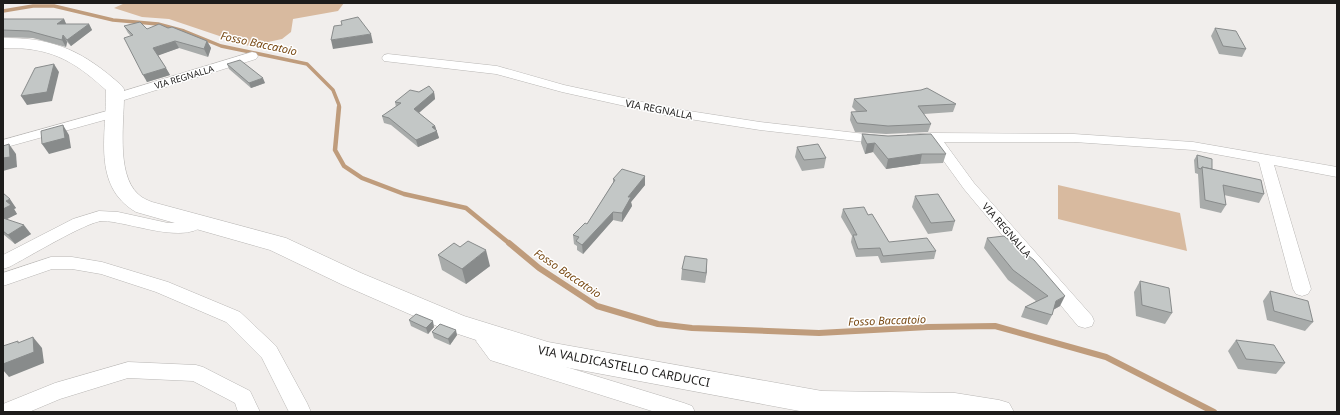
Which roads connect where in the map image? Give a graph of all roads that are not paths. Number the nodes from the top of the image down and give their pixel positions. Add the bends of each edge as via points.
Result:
1 (3, 43) edge
2 (252, 56) dead end
3 (388, 58) dead end
4 (115, 105) junction
5 (933, 137) junction
6 (3, 144) edge
7 (1265, 159) junction
8 (1337, 172) edge
9 (199, 221) junction
10 (3, 263) edge
11 (3, 280) edge
12 (1302, 289) dead end
13 (1085, 321) dead end
14 (488, 334) junction
15 (6, 412) edge
16 (249, 412) edge
17 (300, 412) edge
18 (684, 412) edge
19 (999, 412) edge

1 - 4 street, VIA VALDICASTELLO CARDUCCI via 38,44 85,64 115,89
2 - 4 street, VIA REGNALLA
3 - 5 street, VIA REGNALLA via 497,70 562,88 670,112 814,133 898,139
4 - 6 street, VIA REGNALLA
4 - 9 street, VIA VALDICASTELLO CARDUCCI via 114,147 121,187 130,199 144,207
5 - 7 street, VIA REGNALLA via 1074,138 1194,146
5 - 13 street, VIA REGNALLA via 969,186
7 - 8 street, VIA REGNALLA
7 - 12 street
9 - 10 street via 184,228 168,228 118,217 99,216 79,223
9 - 14 street, VIA VALDICASTELLO CARDUCCI via 278,244 455,324
11 - 17 street via 51,263 72,263 102,268 162,287 232,317 269,352
14 - 18 street via 486,342 497,354
14 - 19 street, VIA VALDICASTELLO CARDUCCI via 548,353 822,403 955,404
15 - 16 street via 55,392 128,370 196,373 243,397

